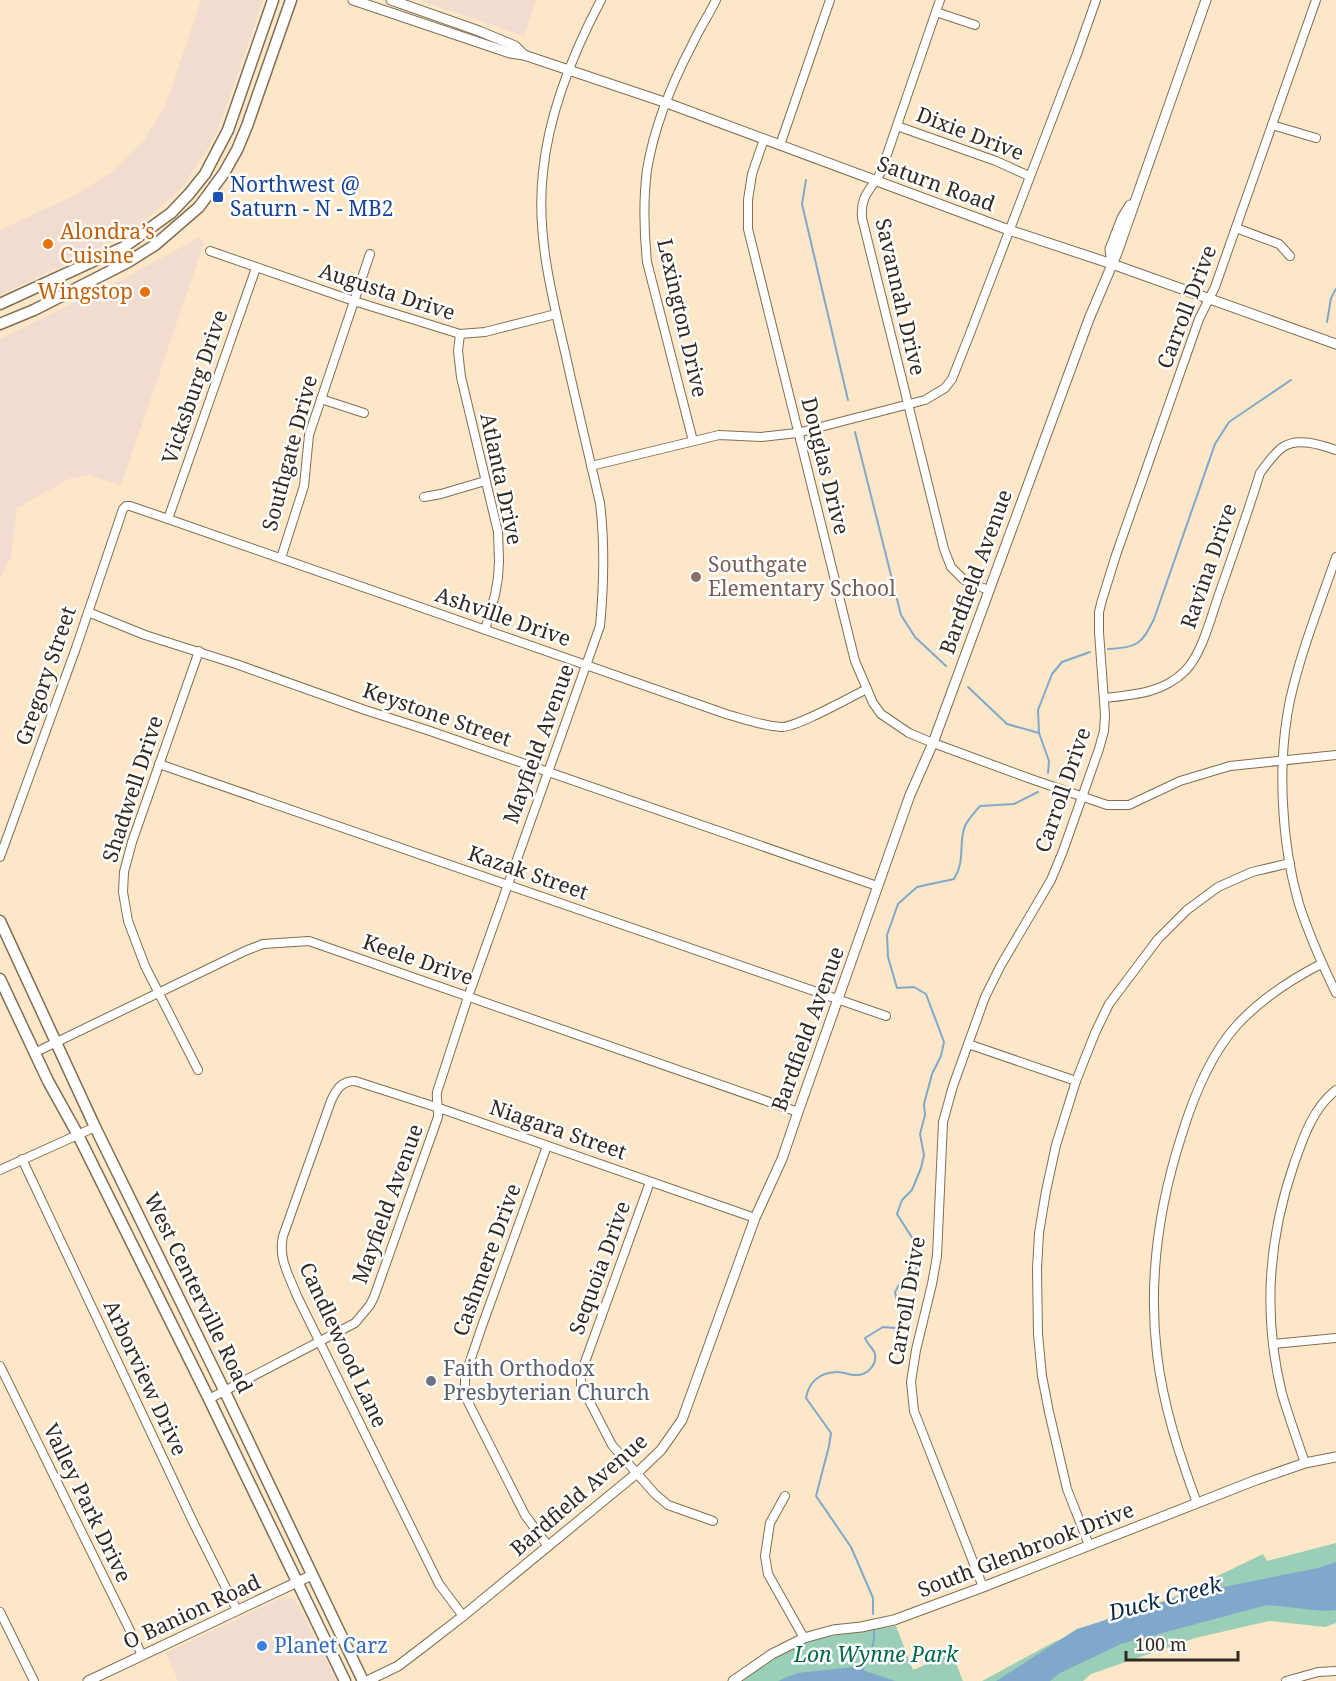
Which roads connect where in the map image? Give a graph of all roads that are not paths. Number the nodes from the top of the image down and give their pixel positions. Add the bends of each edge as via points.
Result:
1 (273, 0) edge
2 (291, 0) edge
3 (353, 0) edge
4 (391, 0) edge
5 (601, 0) edge
6 (716, 0) edge
7 (830, 0) edge
8 (940, 0) edge
9 (1096, 0) edge
10 (1206, 0) edge
11 (1316, 0) edge
12 (936, 12) junction
13 (975, 25) dead end
14 (524, 54) junction
15 (568, 70) junction
16 (667, 103) junction
17 (1272, 125) junction
18 (897, 126) junction
19 (228, 130) junction
20 (243, 136) junction
21 (1316, 138) dead end
22 (764, 139) junction
23 (780, 145) junction
24 (1029, 176) junction
25 (876, 181) junction
26 (1236, 228) junction
27 (1009, 230) junction
28 (210, 251) dead end
29 (370, 254) dead end
30 (1290, 256) dead end
31 (1112, 264) junction
32 (256, 268) junction
33 (21, 293) junction
34 (1209, 299) junction
35 (354, 302) junction
36 (0, 304) edge
37 (34, 310) junction
38 (556, 314) junction
39 (0, 324) edge
40 (460, 334) junction
41 (1336, 344) edge
42 (321, 399) junction
43 (907, 405) junction
44 (364, 413) dead end
45 (797, 433) junction
46 (693, 441) junction
47 (1336, 450) edge
48 (591, 466) junction
49 (485, 481) junction
50 (424, 497) dead end
51 (126, 506) joint
52 (168, 519) junction
53 (1336, 557) edge
54 (280, 558) junction
55 (988, 590) junction
56 (88, 612) junction
57 (485, 630) junction
58 (198, 651) junction
59 (586, 665) junction
60 (867, 689) junction
61 (1104, 698) junction
62 (933, 743) junction
63 (1336, 755) edge
64 (1283, 760) junction
65 (159, 764) junction
66 (547, 772) junction
67 (1083, 796) junction
68 (0, 857) edge
69 (1290, 863) junction
70 (507, 885) junction
71 (877, 886) junction
72 (0, 921) edge
73 (1322, 964) junction
74 (0, 979) edge
75 (159, 992) junction
76 (1336, 993) edge
77 (468, 997) junction
78 (838, 1000) junction
79 (886, 1016) dead end
80 (57, 1042) junction
81 (968, 1044) junction
82 (34, 1053) junction
83 (198, 1070) dead end
84 (347, 1081) joint
85 (1076, 1081) junction
86 (1336, 1090) edge
87 (439, 1108) junction
88 (798, 1112) junction
89 (95, 1127) junction
90 (78, 1135) junction
91 (547, 1146) junction
92 (22, 1160) junction
93 (0, 1170) edge
94 (650, 1182) junction
95 (755, 1218) junction
96 (1336, 1338) edge
97 (320, 1342) junction
98 (1273, 1344) junction
99 (0, 1366) edge
100 (4, 1382) edge
101 (225, 1392) junction
102 (209, 1399) junction
103 (1336, 1457) edge
104 (1305, 1464) junction
105 (637, 1473) junction
106 (785, 1496) dead end
107 (1197, 1503) junction
108 (713, 1521) dead end
109 (1089, 1545) junction
110 (548, 1546) junction
111 (312, 1575) junction
112 (298, 1581) junction
113 (983, 1587) junction
114 (237, 1610) junction
115 (0, 1612) edge
116 (463, 1616) junction
117 (804, 1638) junction
118 (142, 1655) junction
119 (1336, 1671) edge
120 (33, 1681) edge
121 (88, 1681) edge
122 (345, 1681) edge
123 (365, 1681) edge
124 (733, 1681) edge
125 (1286, 1681) edge

1 - 19 main road
2 - 20 main road
3 - 14 street, Saturn Road via 510,53
4 - 14 street, Saturn Road via 479,31 515,46
5 - 15 street, Mayfield Avenue
6 - 16 street, Lexington Drive
7 - 23 street
8 - 12 street, Savannah Drive
9 - 24 street
10 - 31 street, Bardfield Avenue
11 - 17 street, Carroll Drive
12 - 13 street
12 - 18 street, Savannah Drive
14 - 15 street, Saturn Road
15 - 16 street, Saturn Road
15 - 38 street, Mayfield Avenue via 546,147 541,203 545,265
16 - 22 street, Saturn Road
16 - 46 street, Lexington Drive via 648,169 644,232 647,262
17 - 21 street
17 - 26 street, Carroll Drive
18 - 24 street, Dixie Drive via 996,160
18 - 25 street, Savannah Drive
19 - 20 main road
19 - 33 main road via 205,174 158,224 116,251
20 - 37 main road via 210,194 172,232 128,262
22 - 23 street, Saturn Road
22 - 45 street, Douglas Drive via 752,174 748,229
23 - 25 street, Saturn Road
24 - 27 street
25 - 27 street, Saturn Road
25 - 43 street, Savannah Drive via 866,192 862,218
26 - 30 street via 1279,244
26 - 34 street, Carroll Drive
27 - 31 street, Saturn Road
27 - 43 street via 952,379 925,400
28 - 32 street, Augusta Drive
29 - 35 street, Southgate Drive
31 - 34 street, Saturn Road
31 - 55 street, Bardfield Avenue
32 - 35 street, Augusta Drive
32 - 52 street, Vicksburg Drive
33 - 36 main road
33 - 37 main road
34 - 41 street, Saturn Road
34 - 61 street, Carroll Drive via 1102,600 1099,632
35 - 40 street, Augusta Drive
35 - 42 street, Southgate Drive
37 - 39 main road
38 - 40 street, Augusta Drive via 485,333
38 - 48 street, Mayfield Avenue
40 - 49 street, Atlanta Drive via 461,377
42 - 44 street
42 - 54 street, Southgate Drive via 309,435 304,486
43 - 45 street
43 - 55 street, Savannah Drive via 951,567 964,580
45 - 46 street via 761,437 719,435
45 - 60 street, Douglas Drive via 855,661
46 - 48 street
47 - 61 street, Ravina Drive via 1302,442 1284,446 1273,456 1260,473 1208,627 1187,669 1164,686 1143,694
48 - 59 street, Mayfield Avenue via 600,502 604,591 600,626
49 - 50 street
49 - 57 street, Atlanta Drive via 498,532 499,561
51 - 52 street, Ashville Drive
51 - 56 street, Gregory Street
52 - 54 street, Ashville Drive
53 - 64 street via 1296,676
54 - 57 street, Ashville Drive
55 - 62 street, Bardfield Avenue
56 - 58 street, Keystone Street
56 - 68 street, Gregory Street
57 - 59 street, Ashville Drive
58 - 65 street, Shadwell Drive
58 - 66 street, Keystone Street
59 - 60 street, Ashville Drive via 726,714 784,728
59 - 66 street, Mayfield Avenue
60 - 62 street, Douglas Drive via 881,714
61 - 67 street, Carroll Drive via 1104,731
62 - 67 street, Douglas Drive
62 - 71 street, Bardfield Avenue
63 - 64 street, Douglas Drive
64 - 67 street, Douglas Drive via 1230,766 1180,781 1130,805 1107,805
64 - 69 street
65 - 70 street, Kazak Street
65 - 75 street, Shadwell Drive via 132,842 123,892 128,921
66 - 70 street, Mayfield Avenue
66 - 71 street, Keystone Street
67 - 81 street, Carroll Drive via 1051,879 996,975
69 - 73 street via 1299,904
69 - 85 street via 1252,872 1218,887 1158,939 1109,1004
70 - 77 street, Mayfield Avenue
70 - 78 street, Kazak Street
71 - 78 street, Bardfield Avenue
72 - 80 main road, West Centerville Road
73 - 76 street
73 - 107 street via 1265,999 1220,1047 1187,1117 1162,1208 1154,1287 1156,1354 1175,1438
74 - 82 main road, West Centerville Road
75 - 77 street, Keele Drive via 263,944 309,941
75 - 80 street, Keele Drive
75 - 83 street, Shadwell Drive
77 - 87 street, Mayfield Avenue via 437,1092
77 - 88 street, Keele Drive
78 - 79 street, Kazak Street
78 - 88 street, Bardfield Avenue
80 - 82 street, Keele Drive
80 - 89 main road, West Centerville Road
81 - 85 street
81 - 113 street, Carroll Drive via 943,1122 937,1256 911,1382 914,1411
82 - 90 main road, West Centerville Road
84 - 87 street, Niagara Street
84 - 97 street, Candlewood Lane via 337,1088 331,1101 281,1247 297,1296
85 - 109 street via 1056,1145 1039,1233 1038,1334 1042,1376 1067,1490
86 - 98 street via 1308,1127 1281,1205 1272,1256
87 - 91 street, Niagara Street
87 - 97 street, Mayfield Avenue via 374,1298 356,1323
88 - 95 street, Bardfield Avenue
89 - 90 street
89 - 101 main road, West Centerville Road
90 - 92 street
90 - 102 main road, West Centerville Road
91 - 94 street, Niagara Street
91 - 110 street, Cashmere Drive via 465,1376 465,1396 525,1515
92 - 93 street
92 - 114 street, Arborview Drive
94 - 95 street, Niagara Street
94 - 105 street, Sequoia Drive via 581,1373 581,1385 612,1445
95 - 105 street, Bardfield Avenue via 682,1420
96 - 98 street
97 - 101 street, Mayfield Avenue
97 - 116 street, Candlewood Lane via 439,1584
98 - 104 street via 1283,1394
99 - 100 street, Valley Park Drive
100 - 118 street, Valley Park Drive
101 - 102 street, Mayfield Avenue
101 - 111 main road, West Centerville Road
102 - 112 main road, West Centerville Road
103 - 104 street, South Glenbrook Drive
104 - 107 street, South Glenbrook Drive
105 - 108 street, Sequoia Drive via 668,1505
105 - 110 street, Bardfield Avenue
106 - 117 street via 770,1523 765,1556 768,1574
107 - 109 street, South Glenbrook Drive
109 - 113 street, South Glenbrook Drive
110 - 116 street, Bardfield Avenue
111 - 112 street, O Banion Road
111 - 123 main road, West Centerville Road
112 - 114 street, O Banion Road
112 - 122 main road, West Centerville Road
113 - 117 street, South Glenbrook Drive via 894,1620
114 - 118 street, O Banion Road
115 - 120 street
116 - 123 street, Bardfield Avenue via 398,1666
117 - 124 street, South Glenbrook Drive
118 - 121 street, O Banion Road
119 - 125 street

